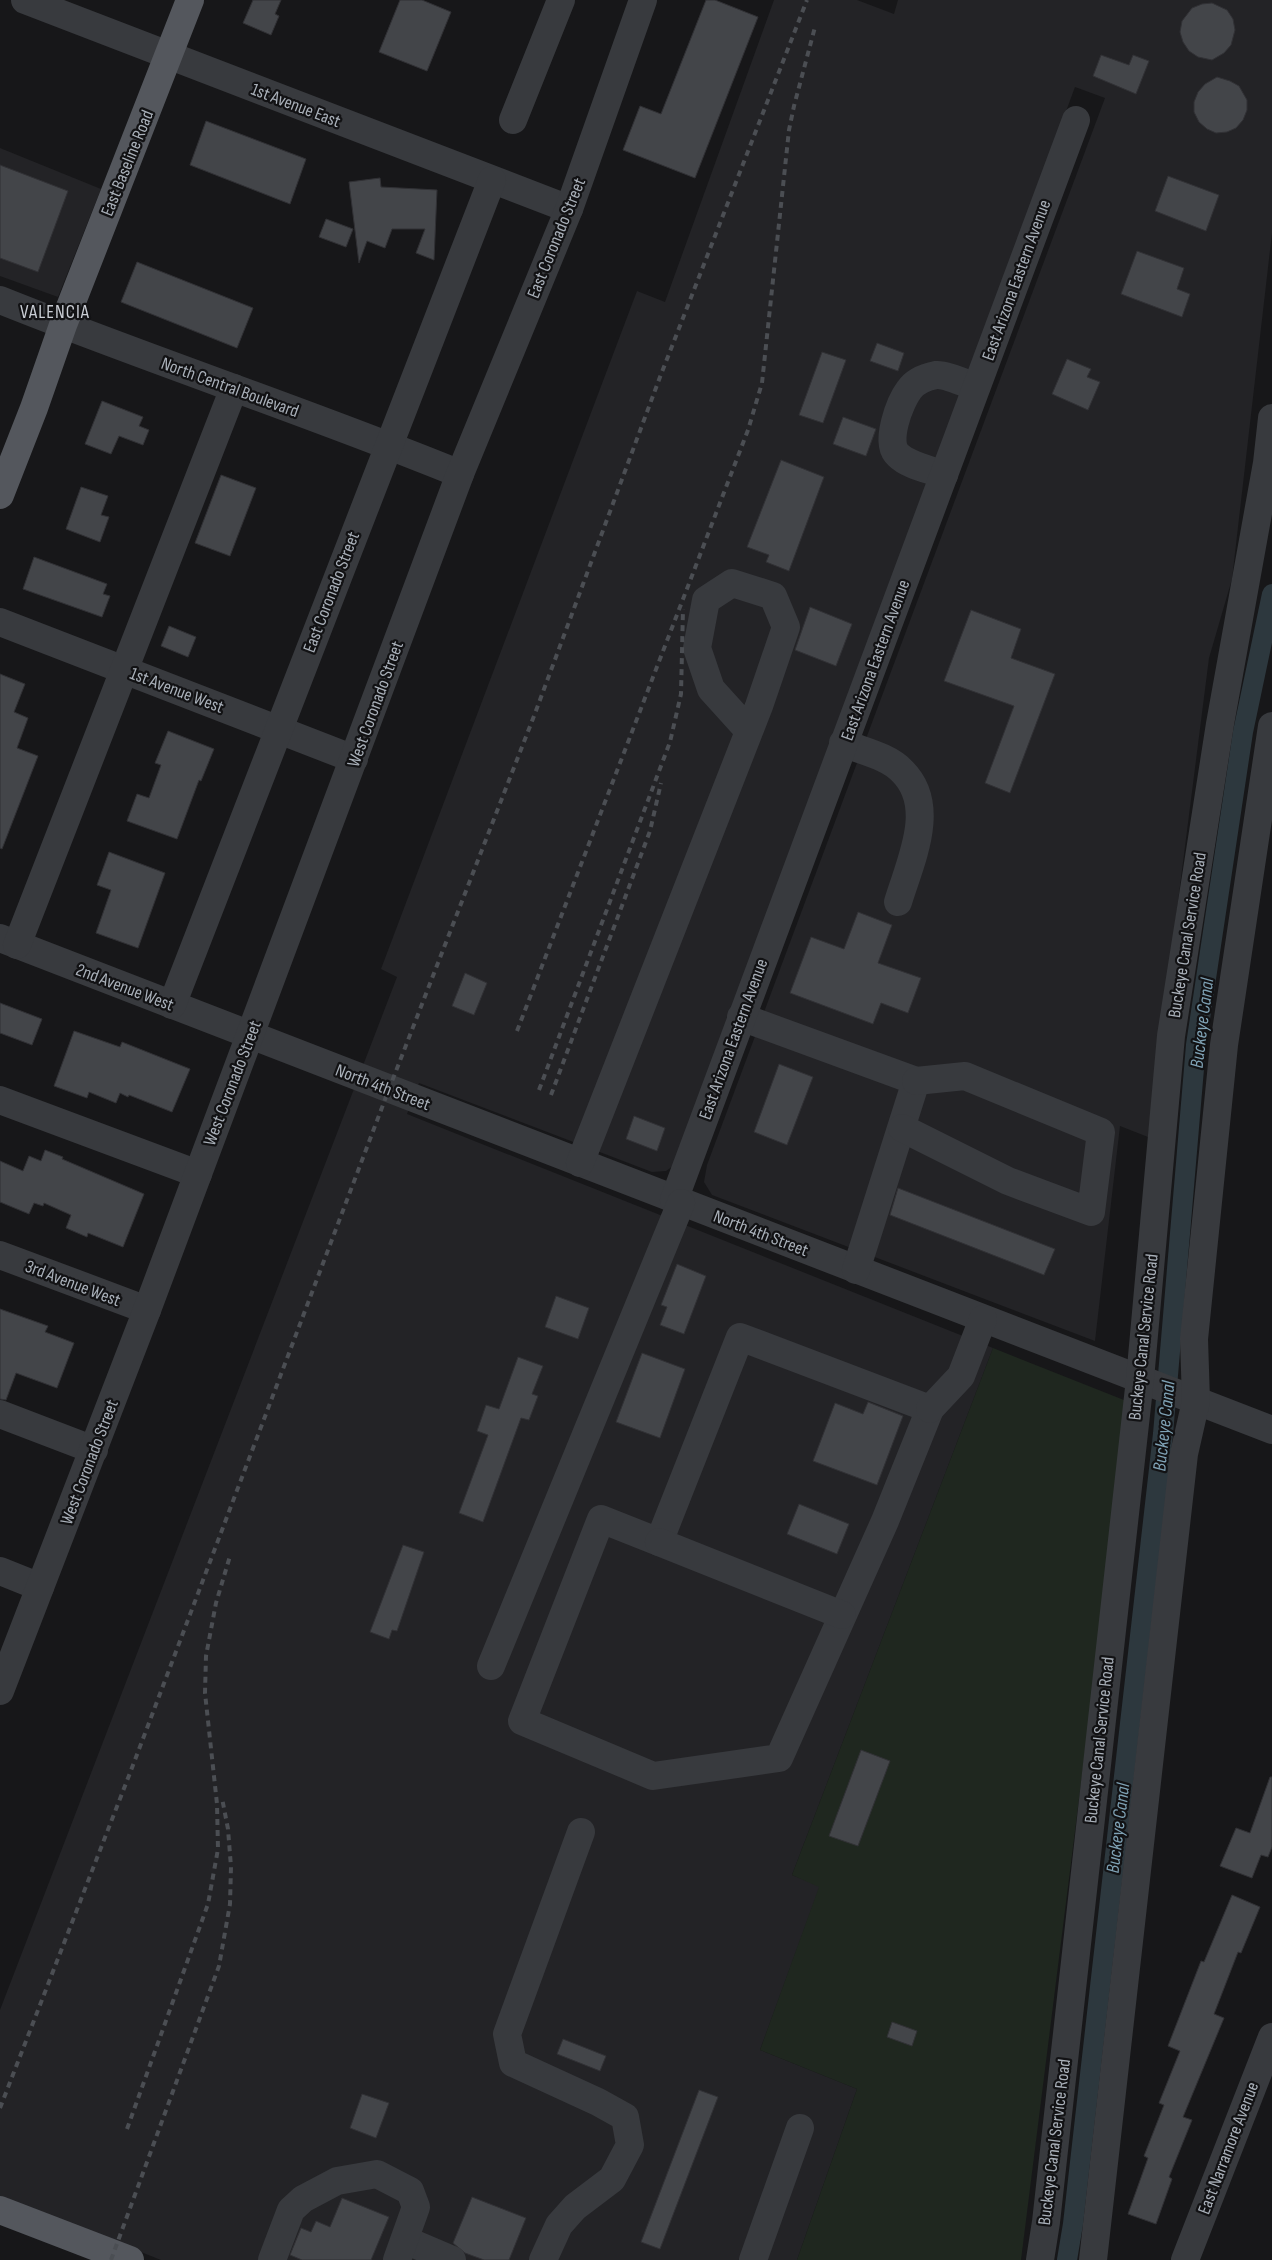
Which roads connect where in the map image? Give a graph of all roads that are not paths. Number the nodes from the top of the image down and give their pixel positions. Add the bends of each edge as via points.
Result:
1 (24, 0) edge
2 (190, 0) edge
3 (561, 0) edge
4 (644, 0) edge
5 (169, 56) junction
6 (513, 120) dead end
7 (1076, 120) dead end
8 (492, 180) junction
9 (569, 209) junction
10 (0, 300) edge
11 (63, 325) junction
12 (976, 387) junction
13 (234, 388) junction
14 (1272, 418) edge
15 (387, 444) junction
16 (460, 474) junction
17 (944, 475) junction
18 (0, 495) edge
19 (0, 622) edge
20 (124, 669) junction
21 (1272, 726) edge
22 (280, 729) junction
23 (749, 731) junction
24 (844, 744) junction
25 (354, 759) junction
26 (898, 902) dead end
27 (9, 941) edge
28 (172, 1005) junction
29 (741, 1018) junction
30 (250, 1035) junction
31 (916, 1081) junction
32 (0, 1100) edge
33 (902, 1128) junction
34 (580, 1163) junction
35 (198, 1174) junction
36 (677, 1201) junction
37 (0, 1255) edge
38 (856, 1270) junction
39 (147, 1310) junction
40 (982, 1319) junction
41 (1145, 1381) junction
42 (1191, 1399) junction
43 (930, 1409) junction
44 (0, 1414) edge
45 (1272, 1430) edge
46 (94, 1450) junction
47 (659, 1542) junction
48 (0, 1571) edge
49 (40, 1587) junction
50 (842, 1615) junction
51 (491, 1666) dead end
52 (0, 1691) edge
53 (581, 1832) dead end
54 (1272, 2037) edge
55 (800, 2128) dead end
56 (0, 2210) edge
57 (401, 2250) edge
58 (1190, 2259) edge
59 (130, 2260) edge
60 (272, 2260) edge
61 (452, 2260) edge
62 (543, 2260) edge
63 (753, 2260) edge
64 (1040, 2260) edge
65 (1093, 2260) edge

1 - 5 street, 1st Avenue East
2 - 5 main road, East Baseline Road
3 - 6 street
4 - 9 street, East Coronado Street
5 - 8 street, 1st Avenue East
5 - 11 main road, East Baseline Road
7 - 12 street, East Arizona Eastern Avenue
8 - 9 street, 1st Avenue East
8 - 15 street, East Coronado Street
9 - 16 street, East Coronado Street
10 - 11 street, North Central Boulevard
11 - 13 street, North Central Boulevard
11 - 18 main road, East Baseline Road
12 - 17 street, East Arizona Eastern Avenue
12 - 17 street via 938,374 921,379 909,390 894,423 892,441 896,454
13 - 15 street, North Central Boulevard
13 - 20 street
14 - 41 street, Buckeye Canal Service Road via 1267,463 1218,734 1172,1036
15 - 16 street, North Central Boulevard
15 - 22 street, East Coronado Street
16 - 25 street, West Coronado Street
17 - 24 street, East Arizona Eastern Avenue
19 - 20 street, 1st Avenue West
20 - 22 street, 1st Avenue West
20 - 27 street
21 - 42 street via 1223,1054 1194,1339
22 - 25 street, 1st Avenue West
22 - 28 street, East Coronado Street
23 - 23 street via 786,627 773,596 732,583 706,600 698,648 711,689
23 - 34 street
24 - 26 street via 887,760 902,770 914,786 920,806 920,830
24 - 29 street, East Arizona Eastern Avenue
25 - 30 street, West Coronado Street
27 - 28 street, 2nd Avenue West
28 - 30 street, 2nd Avenue West
29 - 31 street
29 - 36 street, East Arizona Eastern Avenue
30 - 34 street, North 4th Street
30 - 35 street, West Coronado Street
31 - 33 street
31 - 33 street via 966,1076 1101,1132 1091,1212 1008,1182
32 - 35 street
33 - 38 street
34 - 36 street, North 4th Street
35 - 39 street, West Coronado Street
36 - 38 street, North 4th Street
36 - 51 street, East Arizona Eastern Avenue
37 - 39 street, 3rd Avenue West
38 - 40 street, North 4th Street
39 - 46 street, West Coronado Street
40 - 41 street, North 4th Street
40 - 43 street via 961,1376
41 - 42 street, North 4th Street
41 - 64 street, Buckeye Canal Service Road
42 - 45 street, North 4th Street
42 - 65 street
43 - 47 street via 740,1337
43 - 50 street
44 - 46 street
46 - 49 street, West Coronado Street
47 - 50 street
47 - 50 street via 601,1519 522,1721 653,1776 779,1758
48 - 49 street
49 - 52 street, West Coronado Street
53 - 62 street via 508,2034 513,2063 625,2117 630,2145 612,2179 575,2207 559,2225
54 - 58 street, East Narramore Avenue
55 - 63 street
56 - 59 main road
57 - 60 street via 416,2207 410,2191 377,2174 336,2180 303,2199 291,2210
57 - 61 street

